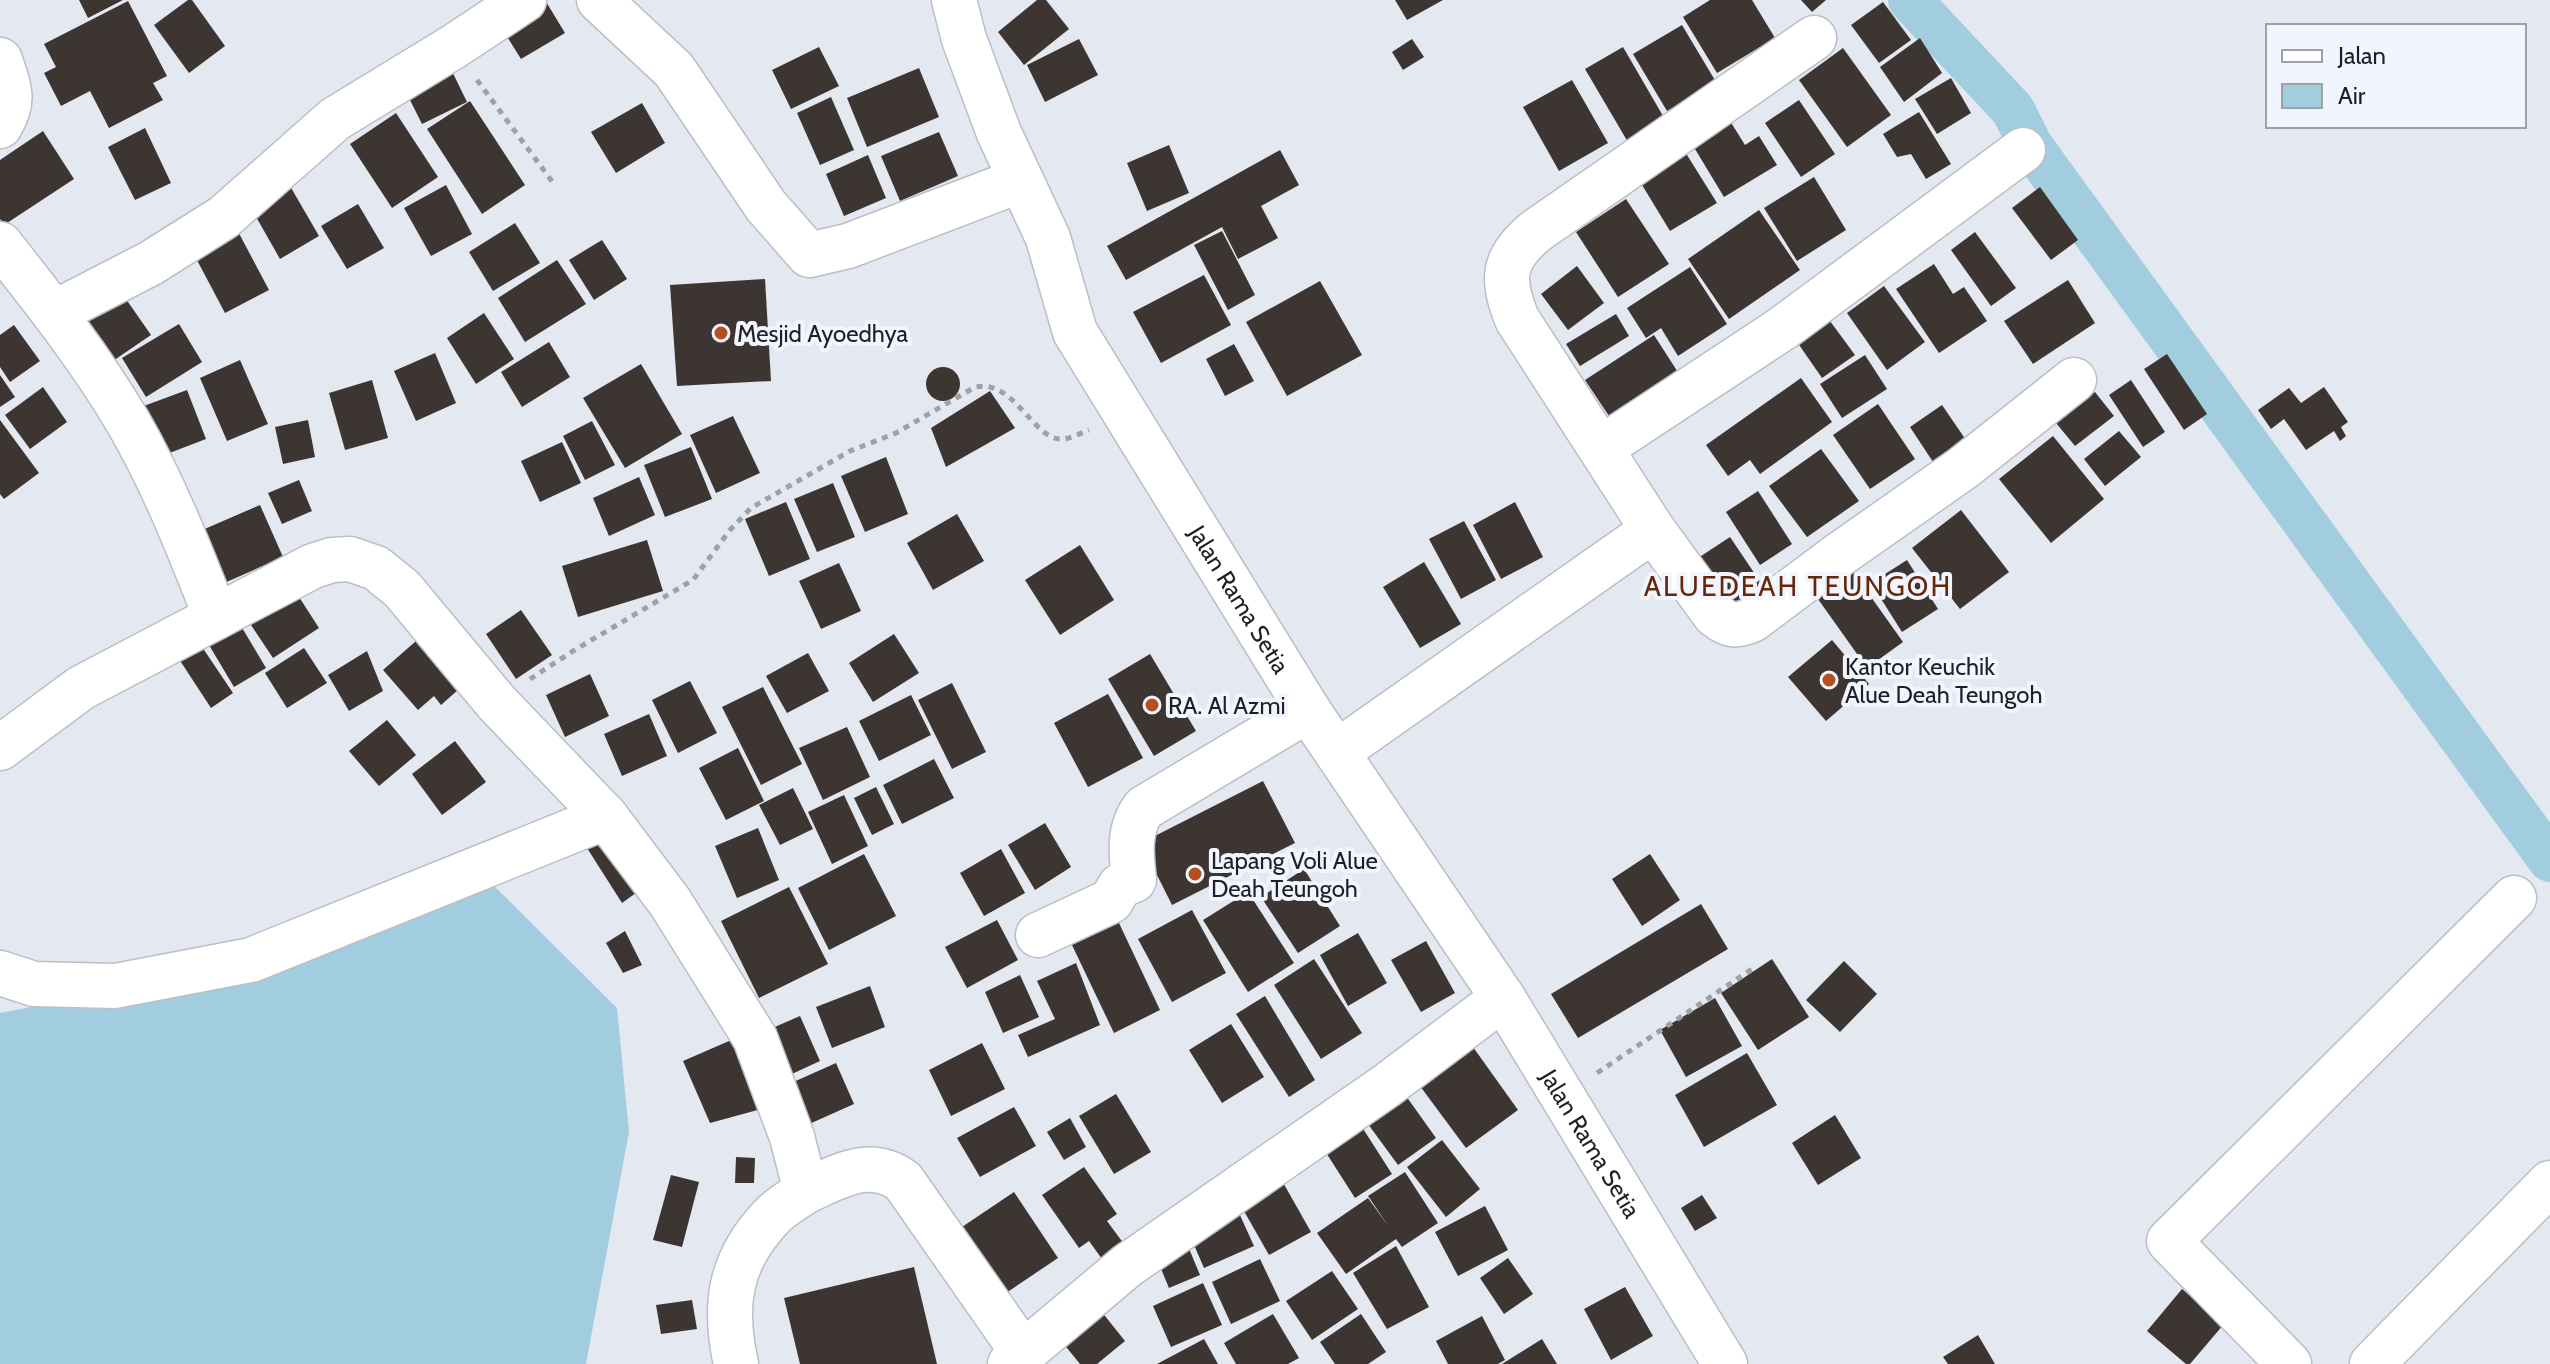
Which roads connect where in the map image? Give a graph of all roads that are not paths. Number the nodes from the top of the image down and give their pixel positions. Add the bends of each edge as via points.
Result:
1 (524, 0) edge
2 (599, 0) edge
3 (954, 0) edge
4 (1814, 38) dead end
5 (0, 60) edge
6 (0, 126) edge
7 (2023, 150) dead end
8 (1021, 180) junction
9 (0, 244) edge
10 (54, 313) junction
11 (2074, 380) dead end
12 (1601, 448) junction
13 (1653, 530) junction
14 (216, 617) junction
15 (1308, 710) junction
16 (0, 748) edge
17 (1337, 752) junction
18 (606, 817) junction
19 (2514, 898) dead end
20 (1038, 935) dead end
21 (0, 973) edge
22 (1503, 998) junction
23 (2550, 1183) edge
24 (806, 1191) junction
25 (1017, 1359) edge
26 (736, 1364) edge
27 (1725, 1364) edge
28 (2289, 1364) edge
29 (2372, 1364) edge

1 - 10 street via 335,119 224,217 151,263
2 - 8 street via 674,70 766,206 809,255 848,246
3 - 8 street, Jalan Rama Setia via 964,39
4 - 12 street via 1536,231 1509,261 1508,290 1517,319
5 - 6 street via 11,100
7 - 12 street via 1783,328
8 - 15 street, Jalan Rama Setia via 1048,238 1075,332
9 - 10 street
10 - 14 street via 128,422 173,510
11 - 13 street via 1942,484 1737,626 1715,615
12 - 13 street
13 - 17 street
14 - 16 street via 81,688
14 - 18 street via 313,566 350,559 376,568 402,589 496,702
15 - 17 street, Jalan Rama Setia
15 - 20 street via 1144,808 1134,821 1134,880 1120,886 1111,901
17 - 22 street, Jalan Rama Setia
18 - 21 street via 251,960 115,986 34,984
18 - 24 street via 670,902 755,1038
19 - 28 street via 2169,1241
22 - 25 street via 1128,1265
22 - 27 street, Jalan Rama Setia
23 - 29 street
24 - 25 street via 869,1168 890,1171 903,1181
24 - 26 street via 772,1215 737,1267 729,1302

